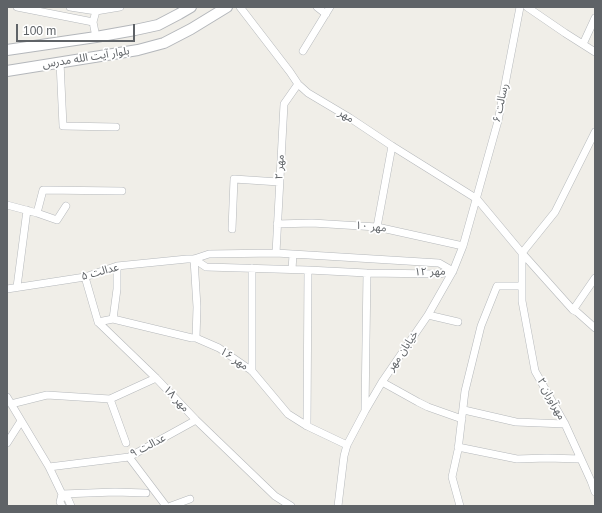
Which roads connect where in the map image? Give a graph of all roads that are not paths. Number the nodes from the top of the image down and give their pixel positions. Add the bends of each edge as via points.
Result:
1 (17, 7) edge
2 (70, 7) edge
3 (120, 7) edge
4 (191, 7) edge
5 (227, 7) edge
6 (240, 7) edge
7 (317, 7) edge
8 (520, 7) edge
9 (527, 7) edge
10 (328, 10) edge
11 (96, 11) junction
12 (595, 18) edge
13 (93, 22) junction
14 (96, 37) junction
15 (584, 44) junction
16 (7, 50) edge
17 (303, 51) dead end
18 (595, 52) edge
19 (60, 62) junction
20 (7, 71) edge
21 (298, 84) junction
22 (116, 127) dead end
23 (595, 132) edge
24 (392, 146) junction
25 (279, 182) junction
26 (122, 191) dead end
27 (477, 198) junction
28 (7, 205) edge
29 (66, 206) dead end
30 (27, 210) junction
31 (37, 213) junction
32 (277, 224) junction
33 (377, 227) junction
34 (232, 229) dead end
35 (463, 246) junction
36 (522, 253) junction
37 (276, 254) junction
38 (293, 254) junction
39 (194, 259) junction
40 (117, 266) junction
41 (252, 268) junction
42 (292, 269) junction
43 (308, 270) junction
44 (453, 271) junction
45 (367, 273) junction
46 (84, 277) junction
47 (595, 278) edge
48 (522, 286) junction
49 (17, 287) junction
50 (7, 289) edge
51 (573, 310) junction
52 (428, 315) junction
53 (113, 319) junction
54 (98, 322) junction
55 (458, 322) dead end
56 (595, 328) edge
57 (196, 338) junction
58 (252, 371) junction
59 (156, 378) junction
60 (382, 382) junction
61 (7, 397) edge
62 (110, 399) junction
63 (11, 404) junction
64 (464, 410) junction
65 (365, 411) junction
66 (462, 419) junction
67 (196, 420) junction
68 (21, 421) junction
69 (565, 424) junction
70 (307, 426) junction
71 (7, 442) edge
72 (126, 443) dead end
73 (347, 445) junction
74 (458, 447) junction
75 (129, 457) junction
76 (580, 459) junction
77 (49, 467) junction
78 (595, 492) edge
79 (146, 493) dead end
80 (62, 494) junction
81 (190, 499) dead end
82 (62, 506) edge
83 (71, 506) edge
84 (166, 506) edge
85 (171, 506) edge
86 (291, 506) edge
87 (338, 506) edge
88 (460, 506) edge

1 - 13 street
2 - 11 street
3 - 11 street
4 - 14 main road, بلوار آیت الله مدرس via 158,25
5 - 19 main road, بلوار آیت الله مدرس via 164,43 138,50
6 - 21 street, مهر
7 - 10 street
8 - 27 street, رسالت ۶ via 498,121
9 - 15 street
10 - 17 street
11 - 13 street
12 - 15 street
13 - 14 street
14 - 16 main road, بلوار آیت الله مدرس
15 - 18 street
19 - 20 main road, بلوار آیت الله مدرس
19 - 22 street via 63,126
21 - 24 street, مهر
21 - 25 street, مهر ۲ via 284,104
23 - 36 street via 555,212
24 - 27 street, مهر
24 - 33 street
25 - 32 street, مهر ۲
25 - 34 street via 234,179
26 - 31 street via 43,190
27 - 35 street, خیابان مهر
27 - 36 street, مهر
28 - 30 street
29 - 31 street via 57,220
30 - 31 street
30 - 49 street
32 - 33 street, مهر ۱۰ via 312,223
32 - 37 street, مهر ۲
33 - 35 street, مهر ۱۰
35 - 44 street, خیابان مهر
36 - 48 street, مهرآوران ۲
36 - 51 street, مهر
37 - 38 street, مهر ۱۲
37 - 39 street, مهر ۱۲ via 209,254
38 - 42 street
38 - 44 street, مهر ۱۲ via 439,263
39 - 40 street, عدالت ۵
39 - 41 street, مهر ۱۲ via 206,267
39 - 57 street
40 - 46 street, عدالت ۵
40 - 53 street
41 - 42 street, مهر ۱۲
41 - 58 street
42 - 43 street, مهر ۱۲
43 - 45 street, مهر ۱۲
43 - 70 street
44 - 45 street, مهر ۱۲ via 439,274
44 - 52 street, خیابان مهر
45 - 65 street
46 - 49 street, عدالت ۵
46 - 54 street, مهر ۱۸
47 - 51 street
48 - 64 street via 497,286 481,326
48 - 69 street, مهرآوران ۲ via 522,300 535,371
49 - 50 street, عدالت ۵
51 - 56 street, مهر
52 - 55 street
52 - 60 street, خیابان مهر
53 - 54 street, مهر ۱۶
53 - 57 street, مهر ۱۶
54 - 59 street, مهر ۱۸
57 - 58 street, مهر ۱۶ via 219,348
58 - 70 street, مهر ۱۶ via 288,414
59 - 62 street
59 - 67 street, مهر ۱۸
60 - 65 street, خیابان مهر
60 - 66 street via 428,407
61 - 63 street
62 - 63 street via 47,395
62 - 72 street
63 - 68 street
64 - 66 street
64 - 69 street via 516,422
65 - 73 street, خیابان مهر
66 - 74 street
67 - 75 street, عدالت ۹
67 - 86 street, مهر ۱۸ via 275,496
68 - 71 street
68 - 77 street
69 - 76 street, مهرآوران ۲
70 - 73 street, مهر ۱۶
73 - 87 street, خیابان مهر
74 - 76 street via 517,459
74 - 88 street via 452,477
75 - 77 street, عدالت ۹
75 - 84 street
76 - 78 street, مهرآوران ۲
77 - 80 street
79 - 80 street
80 - 82 street
80 - 83 street
81 - 85 street

